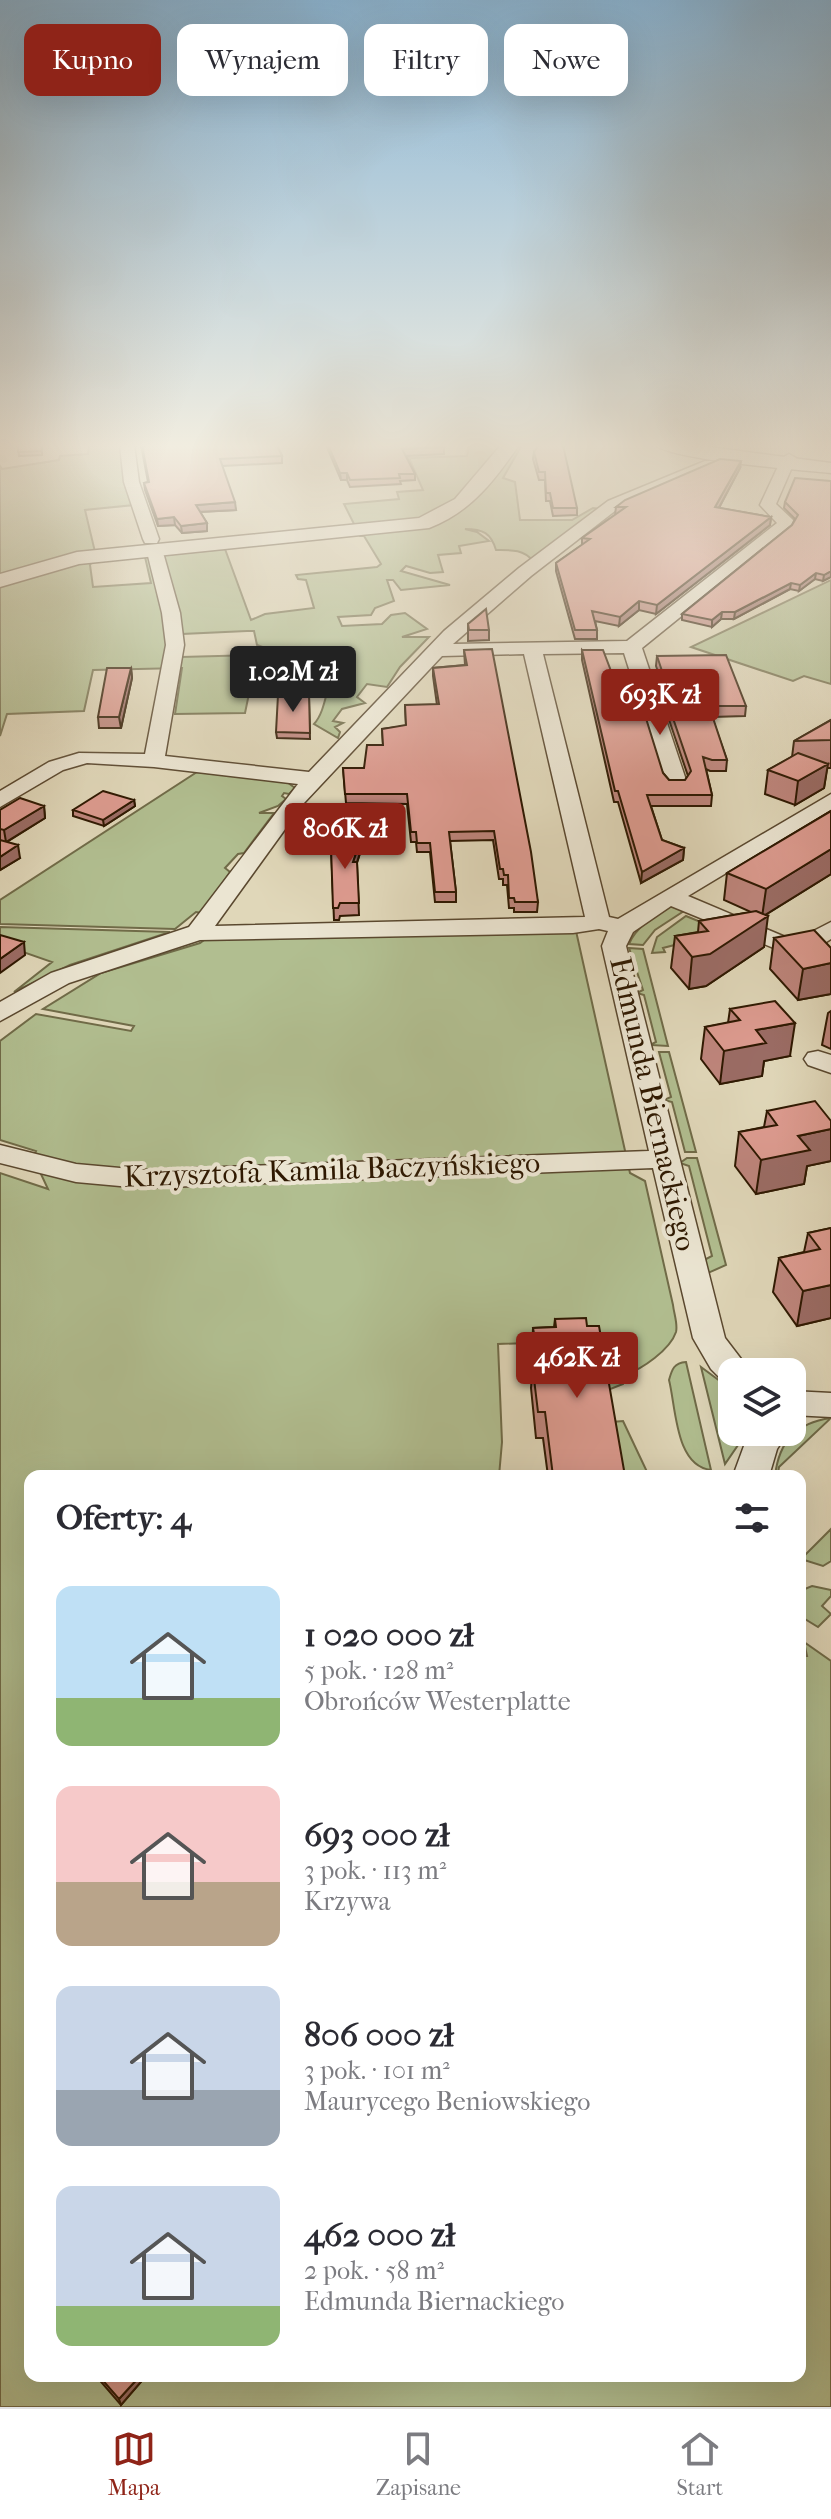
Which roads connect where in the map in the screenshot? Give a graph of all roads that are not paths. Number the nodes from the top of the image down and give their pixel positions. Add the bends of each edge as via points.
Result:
1 (83, 557) edge
2 (156, 557) edge
3 (546, 557) edge
4 (744, 557) edge
5 (0, 581) edge
6 (632, 647) junction
7 (532, 649) junction
8 (437, 650) junction
9 (154, 761) junction
10 (312, 779) junction
11 (676, 783) edge
12 (0, 800) edge
13 (831, 801) edge
14 (670, 897) junction
15 (611, 925) junction
16 (831, 929) edge
17 (198, 932) junction
18 (0, 1013) edge
19 (0, 1154) edge
20 (667, 1159) junction
21 (724, 1358) edge
22 (806, 1404) edge
23 (831, 1405) edge
24 (761, 1446) edge
25 (753, 1470) edge

1 - 5 street
2 - 9 street via 175,645
3 - 8 street
4 - 6 street
6 - 7 street
6 - 11 street
7 - 8 street
7 - 15 street via 593,908
8 - 10 street
9 - 10 street
9 - 12 street via 71,759
10 - 17 street
13 - 14 street, Edmunda Biernackiego
14 - 15 street, Edmunda Biernackiego
14 - 16 street via 786,946 803,946
15 - 17 street
15 - 20 street, Edmunda Biernackiego
17 - 18 street via 60,978
19 - 20 street, Krzysztofa Kamila Baczyńskiego via 76,1173 142,1179
20 - 21 street, Edmunda Biernackiego via 709,1338
22 - 23 street
24 - 25 street

